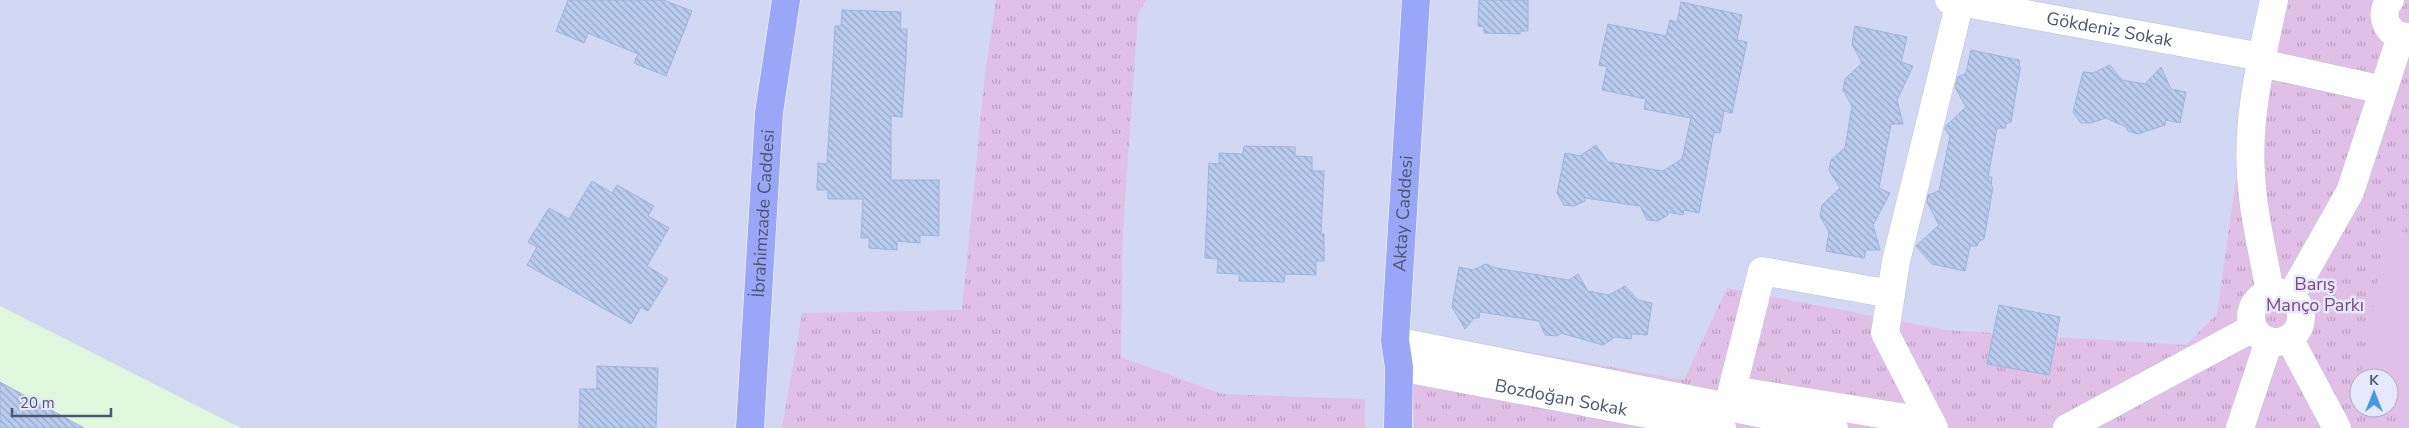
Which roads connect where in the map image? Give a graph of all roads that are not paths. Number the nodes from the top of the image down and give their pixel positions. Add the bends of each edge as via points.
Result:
1 (786, 0) edge
2 (1416, 0) edge
3 (2274, 0) edge
4 (2390, 0) edge
5 (1956, 1) edge
6 (2405, 36) edge
7 (2261, 60) junction
8 (2383, 90) junction
9 (1891, 294) junction
10 (2281, 294) junction
11 (2271, 336) junction
12 (1397, 354) junction
13 (1932, 425) edge
14 (750, 428) edge
15 (1398, 428) edge
16 (1722, 428) edge
17 (1834, 428) edge
18 (2067, 428) edge
19 (2240, 428) edge
20 (2337, 428) edge

1 - 14 main road, İbrahimzade Caddesi via 769,113
2 - 12 main road, Aktay Caddesi
3 - 7 street
4 - 6 street via 2385,10 2386,24 2392,32
5 - 7 street, Gökdeniz Sokak
5 - 9 street
6 - 8 street
7 - 8 street, Gökdeniz Sokak
7 - 10 street via 2253,122 2251,173 2255,210
8 - 10 street via 2350,192
9 - 13 street via 1885,333
9 - 13 street via 1762,271 1732,390
10 - 11 street via 2263,295 2252,308 2251,317
10 - 11 street via 2299,306 2302,314 2298,330
11 - 18 street
11 - 19 street
11 - 20 street
12 - 15 main road, Aktay Caddesi
12 - 16 street, Bozdoğan Sokak
12 - 17 street

